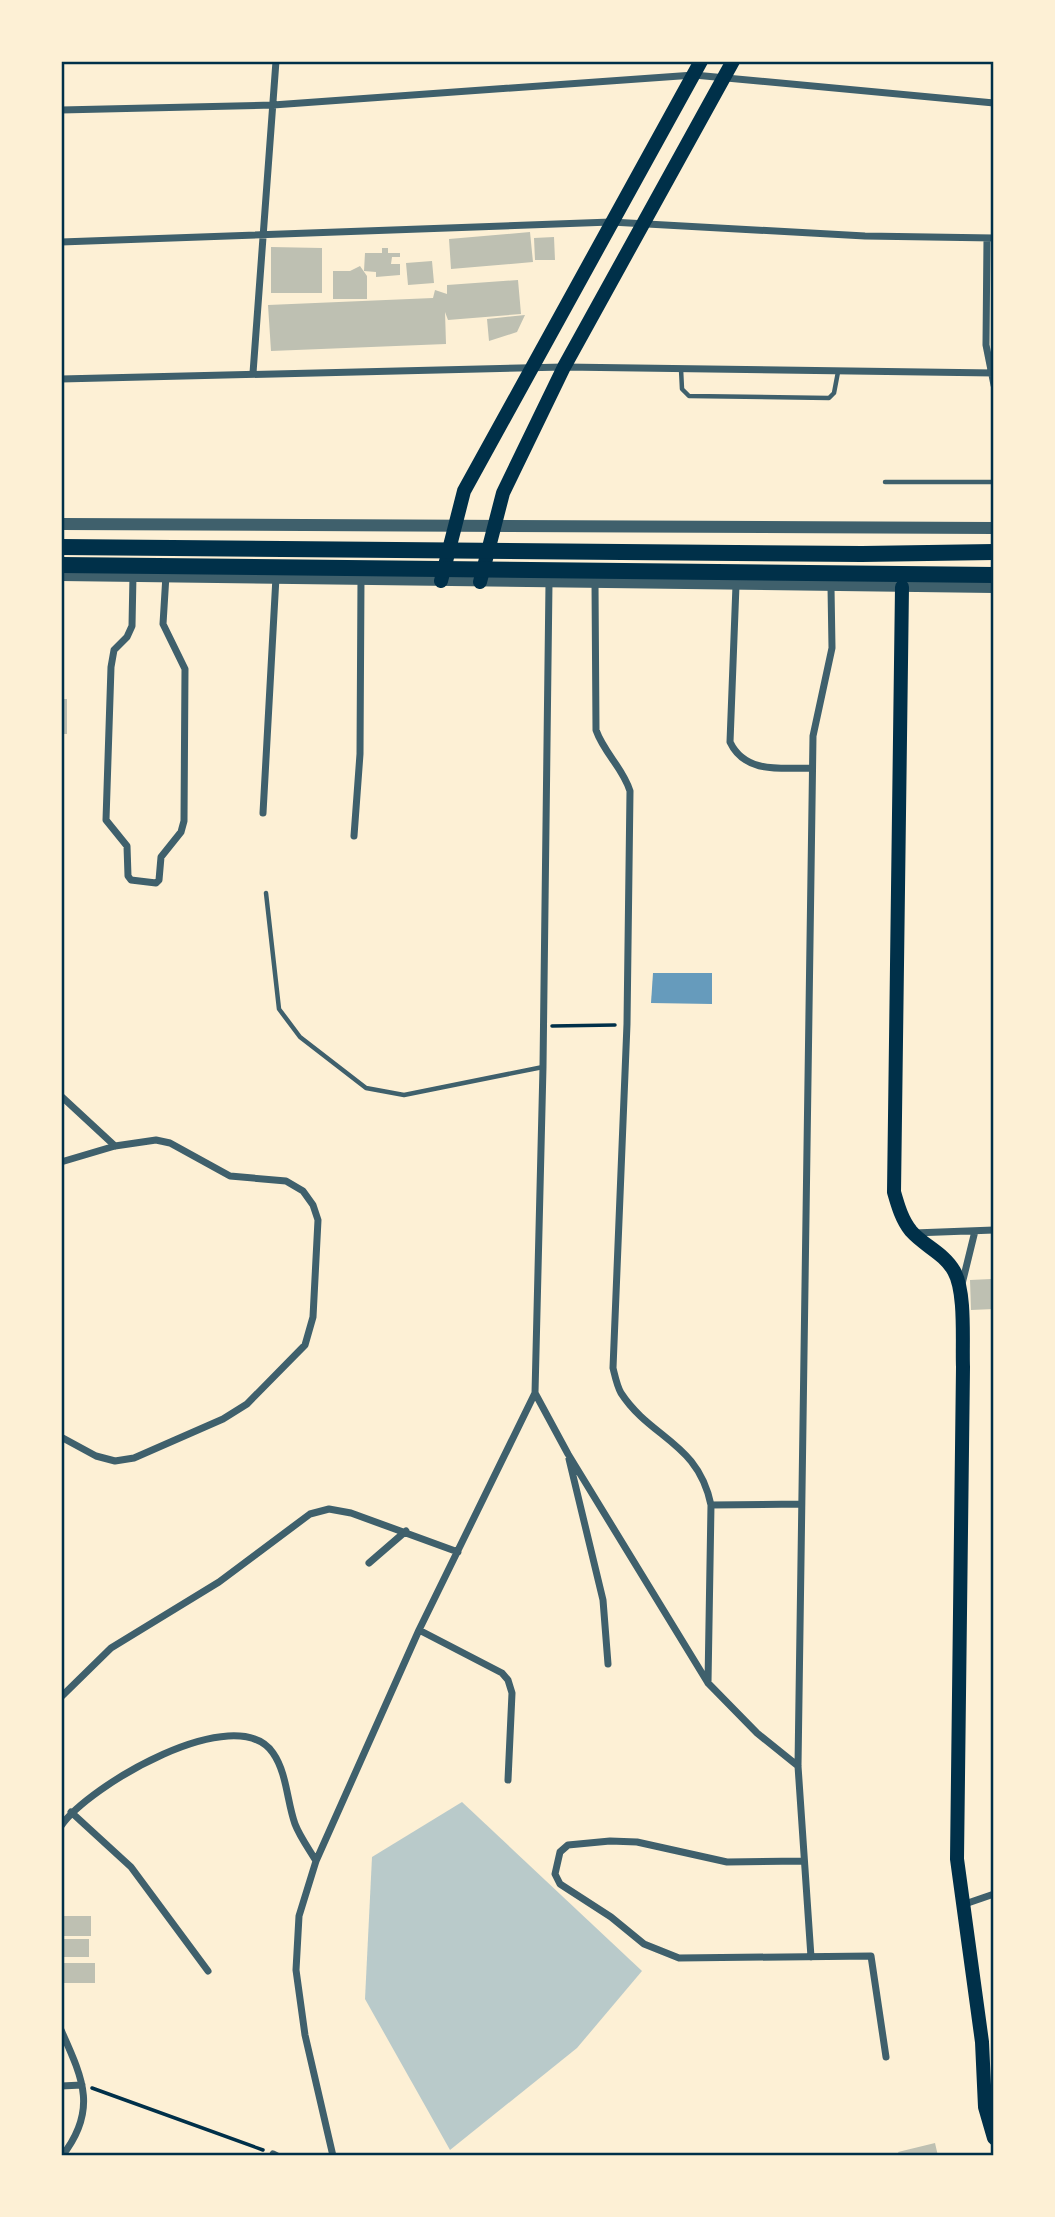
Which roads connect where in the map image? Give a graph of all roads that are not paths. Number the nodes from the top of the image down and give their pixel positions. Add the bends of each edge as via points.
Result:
1 (276, 61) edge
2 (701, 61) edge
3 (733, 61) edge
4 (694, 75) junction
5 (724, 77) junction
6 (994, 103) edge
7 (273, 105) junction
8 (61, 110) edge
9 (611, 222) junction
10 (645, 225) junction
11 (263, 236) junction
12 (991, 238) edge
13 (61, 242) edge
14 (564, 367) junction
15 (532, 368) junction
16 (681, 368) junction
17 (839, 371) junction
18 (253, 373) junction
19 (992, 373) edge
20 (61, 379) edge
21 (994, 384) edge
22 (885, 482) dead end
23 (994, 482) edge
24 (61, 524) edge
25 (453, 527) junction
26 (493, 527) junction
27 (994, 528) edge
28 (61, 547) edge
29 (994, 552) edge
30 (61, 565) edge
31 (61, 575) edge
32 (133, 575) junction
33 (166, 575) junction
34 (994, 575) edge
35 (276, 577) junction
36 (361, 578) junction
37 (441, 581) junction
38 (480, 582) junction
39 (549, 583) junction
40 (595, 583) junction
41 (736, 585) junction
42 (831, 587) junction
43 (902, 587) junction
44 (994, 587) edge
45 (813, 768) junction
46 (263, 813) dead end
47 (354, 835) dead end
48 (266, 893) dead end
49 (543, 1067) junction
50 (61, 1096) edge
51 (115, 1146) junction
52 (61, 1162) edge
53 (994, 1230) edge
54 (975, 1231) junction
55 (912, 1233) junction
56 (960, 1292) junction
57 (535, 1393) junction
58 (61, 1437) edge
59 (568, 1454) junction
60 (801, 1504) junction
61 (711, 1505) junction
62 (406, 1531) junction
63 (458, 1552) junction
64 (369, 1563) dead end
65 (419, 1630) junction
66 (608, 1664) dead end
67 (708, 1683) junction
68 (61, 1698) edge
69 (798, 1766) junction
70 (508, 1780) dead end
71 (71, 1812) junction
72 (61, 1826) edge
73 (316, 1861) junction
74 (802, 1861) junction
75 (994, 1894) edge
76 (962, 1905) junction
77 (811, 1956) junction
78 (208, 1971) dead end
79 (61, 2030) edge
80 (886, 2057) dead end
81 (82, 2085) junction
82 (61, 2086) edge
83 (994, 2138) edge
84 (62, 2156) edge
85 (333, 2156) edge

1 - 7 street
2 - 4 main road
3 - 5 main road
4 - 5 street
4 - 7 street
4 - 9 main road
5 - 6 street
5 - 10 main road
7 - 8 street
7 - 11 street
9 - 10 street
9 - 11 street
9 - 15 main road
10 - 12 street
10 - 14 main road
11 - 13 street
11 - 18 street
12 - 19 street via 986,345
14 - 15 street
14 - 16 street
14 - 26 main road via 503,493
15 - 18 street
15 - 25 main road via 464,491
16 - 17 street
16 - 17 lane via 682,388 689,396 829,398
17 - 19 street
18 - 20 street
19 - 21 street
22 - 23 lane
24 - 25 street
25 - 26 street
25 - 37 main road
26 - 27 street
26 - 38 main road
28 - 29 main road
30 - 34 main road
31 - 32 street
32 - 33 street
32 - 33 street via 132,626 114,650 111,667 106,820 127,846 128,876 156,883 161,858 184,821 185,668 163,624
33 - 35 street
35 - 36 street
35 - 46 street
36 - 37 street
36 - 47 street via 360,754
37 - 38 street
38 - 39 street
39 - 40 street
39 - 49 street
40 - 41 street
40 - 61 street via 596,730 630,791 627,1024 613,1367 620,1391 634,1409 686,1454 699,1472
41 - 42 street
41 - 45 street via 730,742 736,756 750,765
42 - 43 street
42 - 45 street via 832,648 813,736
43 - 44 street
43 - 55 main road via 894,1192
45 - 60 street
48 - 49 lane via 279,1009 300,1037 366,1088 404,1095
49 - 57 street
50 - 51 street
51 - 52 street
51 - 58 street via 156,1140 170,1143 230,1176 285,1181 303,1191 318,1220 313,1317 305,1345 291,1362 247,1404 223,1419 134,1458 115,1461
53 - 54 street
54 - 55 street
54 - 56 street
55 - 56 main road via 945,1259 956,1273
56 - 76 main road via 957,1859
57 - 59 street
57 - 63 street
59 - 66 street via 603,1600
59 - 67 street
60 - 61 street
60 - 69 street
61 - 67 street
62 - 63 street
62 - 64 street
62 - 68 street via 329,1509 310,1514 219,1582 111,1648
63 - 65 street
65 - 70 street via 508,1680 512,1693
65 - 73 street
67 - 69 street via 757,1733
69 - 74 street
71 - 72 street
71 - 73 street via 156,1755 246,1734 273,1753 296,1826
71 - 78 street via 131,1867
73 - 85 street via 299,1916 296,1970 305,2035
74 - 77 street
74 - 77 street via 727,1862 610,1840 568,1845 560,1852 555,1874 560,1884 661,1953 680,1958
75 - 76 street
76 - 83 main road via 982,2042 985,2107
77 - 80 street via 871,1956
79 - 81 street
81 - 82 street
81 - 84 street via 85,2116

